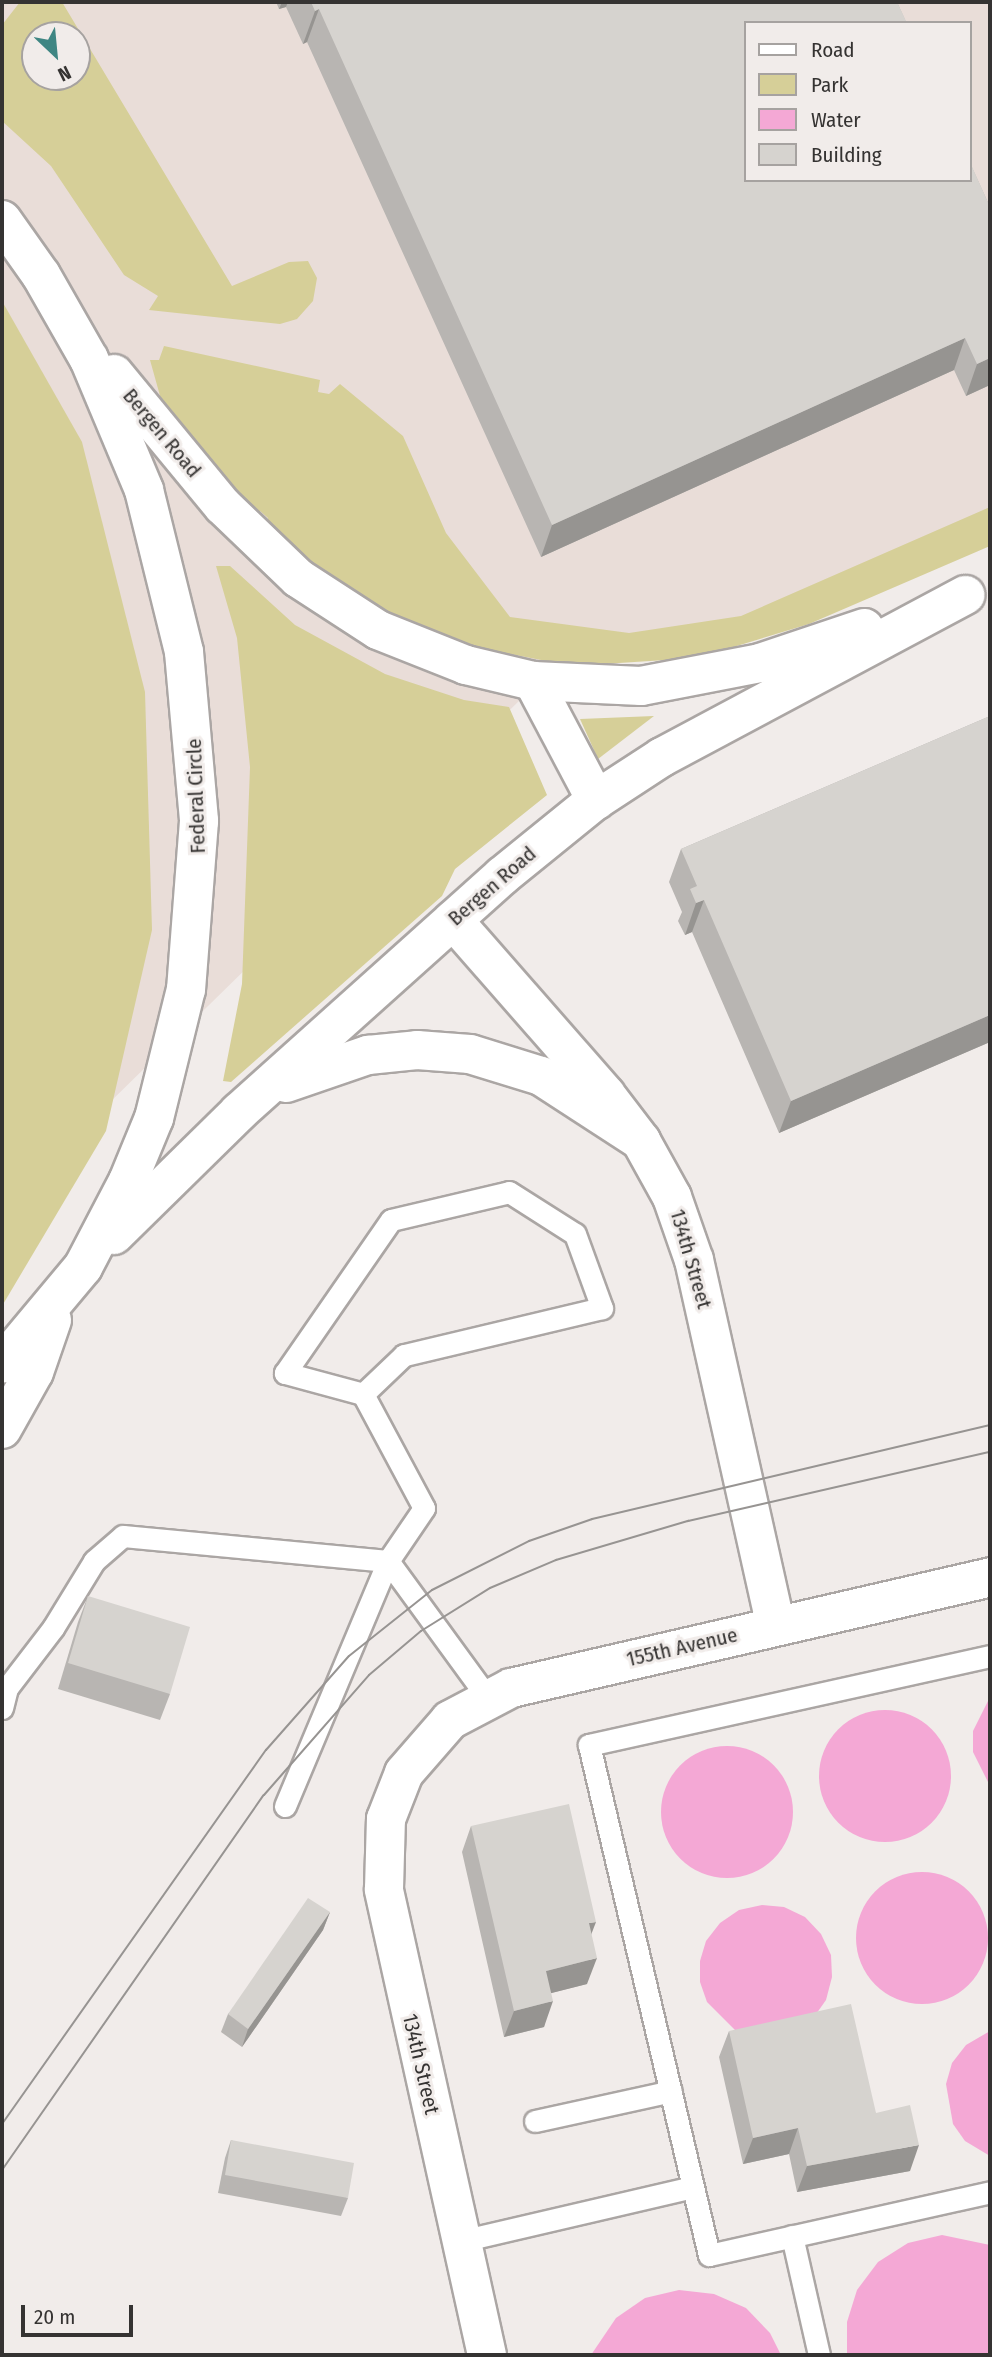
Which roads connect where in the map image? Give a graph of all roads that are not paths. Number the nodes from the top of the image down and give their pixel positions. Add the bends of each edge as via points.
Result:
1 (2, 220) edge
2 (89, 359) junction
3 (978, 590) edge
4 (533, 681) junction
5 (596, 800) junction
6 (453, 920) junction
7 (256, 1097) junction
8 (641, 1141) junction
9 (83, 1266) junction
10 (61, 1297) junction
11 (2, 1364) edge
12 (363, 1394) junction
13 (2, 1429) edge
14 (388, 1561) junction
15 (990, 1577) edge
16 (776, 1626) junction
17 (990, 1656) edge
18 (487, 1697) junction
19 (2, 1708) edge
20 (404, 1773) joint
21 (285, 1806) dead end
22 (671, 2091) junction
23 (535, 2121) dead end
24 (693, 2188) junction
25 (990, 2192) edge
26 (792, 2236) junction
27 (461, 2241) junction
28 (487, 2355) edge
29 (819, 2355) edge

1 - 2 street, Federal Circle via 41,275
2 - 4 street, Bergen Road via 107,365 223,506 314,590 409,643 466,665
2 - 9 street, Federal Circle via 136,467 175,604 189,685 199,821 187,977 165,1084 128,1181
3 - 4 street, Bergen Road via 760,663 678,681 604,687
3 - 5 street, Bergen Road via 662,757
4 - 5 street
5 - 6 street, Bergen Road
6 - 7 street, Bergen Road
6 - 8 street, 134th Street
7 - 8 street via 357,1057 417,1050 470,1054 541,1076
7 - 9 street, Bergen Road
8 - 16 street, 134th Street via 687,1234
9 - 10 street, Federal Circle
10 - 11 street, Federal Circle
10 - 13 street via 34,1372
12 - 12 lane via 285,1373 391,1220 509,1192 575,1234 602,1308 404,1355
12 - 14 lane via 424,1508
14 - 18 lane
14 - 19 lane via 123,1536 94,1561 53,1628 7,1688
14 - 21 lane
15 - 16 street, 155th Avenue
16 - 18 street, 155th Avenue via 566,1672
17 - 22 lane via 589,1745
18 - 20 street, 155th Avenue via 433,1735
20 - 27 street, 134th Street via 386,1819 383,1889
22 - 23 lane
22 - 24 lane
24 - 26 lane via 709,2255
24 - 27 lane
25 - 26 lane
26 - 29 lane
27 - 28 street, 134th Street

